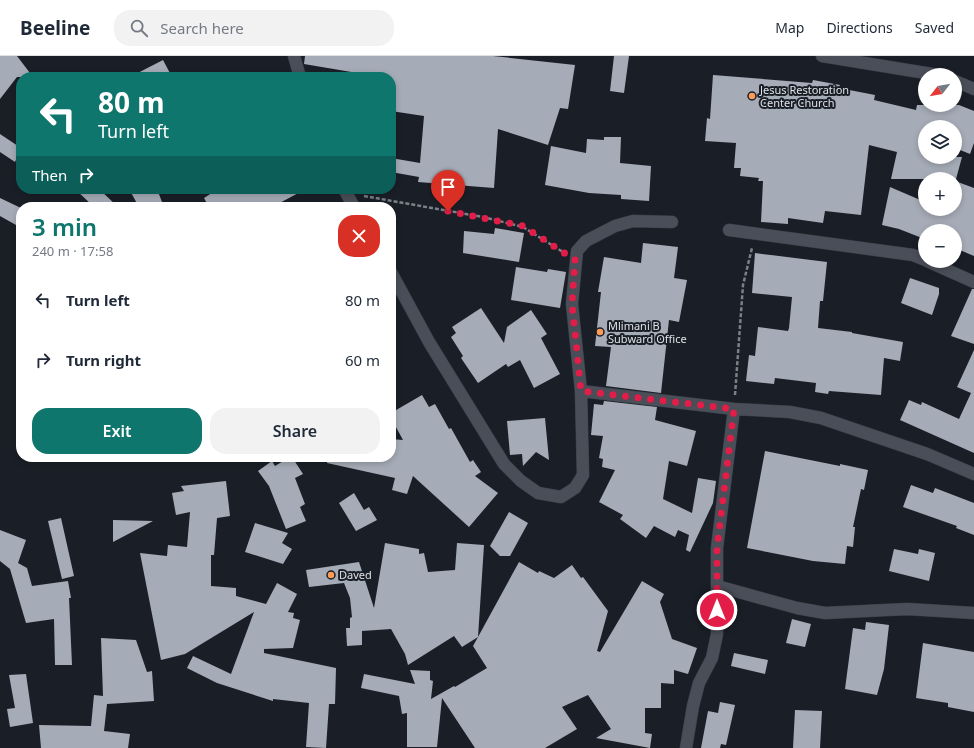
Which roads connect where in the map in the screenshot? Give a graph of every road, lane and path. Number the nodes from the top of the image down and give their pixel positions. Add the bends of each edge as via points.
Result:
1 (294, 56) edge
2 (830, 56) edge
3 (918, 71) edge
4 (299, 72) edge
5 (962, 84) edge
6 (974, 89) edge
7 (359, 194) edge
8 (672, 222) dead end
9 (729, 230) dead end
10 (755, 234) junction
11 (918, 257) edge
12 (575, 260) junction
13 (943, 268) edge
14 (396, 281) edge
15 (974, 282) edge
16 (581, 391) junction
17 (734, 409) junction
18 (974, 474) edge
19 (717, 586) junction
20 (974, 613) edge
21 (686, 748) edge

1 - 4 street
2 - 3 street
5 - 6 street
7 - 12 path via 523,226
8 - 12 street via 634,221 615,226 586,241 577,252
9 - 10 street
10 - 11 street
10 - 17 path via 742,284
12 - 16 street via 572,304
13 - 15 street
14 - 16 street via 429,342 504,464 538,493 562,497 575,488 583,475
16 - 17 street
17 - 18 street via 790,412 821,418 927,454
17 - 19 street via 717,548
19 - 20 street via 797,608 826,613 906,609
19 - 21 street via 717,634 712,658 695,698

